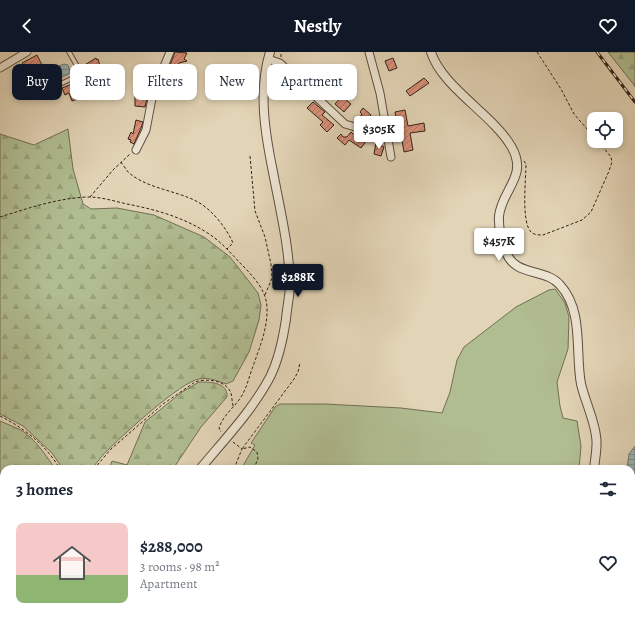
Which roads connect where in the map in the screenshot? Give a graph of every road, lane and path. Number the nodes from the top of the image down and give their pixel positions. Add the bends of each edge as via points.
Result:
1 (26, 52) edge
2 (69, 52) edge
3 (170, 52) edge
4 (369, 52) edge
5 (431, 52) edge
6 (536, 52) edge
7 (269, 56) edge
8 (0, 68) edge
9 (62, 83) edge
10 (587, 129) edge
11 (388, 137) junction
12 (604, 148) edge
13 (136, 150) joint
14 (515, 155) junction
15 (250, 156) dead end
16 (391, 157) dead end
17 (121, 162) junction
18 (90, 197) junction
19 (0, 217) edge
20 (226, 249) junction
21 (265, 295) junction
22 (300, 362) dead end
23 (233, 407) junction
24 (0, 416) edge
25 (227, 437) junction
26 (242, 449) junction
27 (58, 465) edge
28 (97, 465) edge
29 (203, 465) edge
30 (236, 465) edge
31 (255, 465) edge
32 (594, 465) edge

1 - 8 street
2 - 9 lane via 80,71 75,77
3 - 13 street via 153,93 146,130
4 - 11 street
5 - 14 street via 447,79 500,133
6 - 10 path via 574,114
7 - 11 street via 280,63 345,124
7 - 25 street via 264,97 266,134 286,240 290,284 281,349 270,377
11 - 16 street
12 - 14 path via 612,162 593,208 582,220 543,235 531,232 527,224 526,164
13 - 17 path
14 - 32 street via 517,174 501,206 499,216 502,239 506,253 513,262 529,272 554,279 569,297 576,323 581,382 596,434
15 - 21 path via 255,211 265,237 271,264 272,278
17 - 18 path
17 - 20 path via 129,172 145,182 203,205 229,234 233,243
18 - 19 path via 38,205
18 - 20 path via 149,208 195,225
20 - 21 path via 252,276
21 - 23 path via 267,315 257,356 247,386
22 - 26 path via 294,379
23 - 25 path via 221,421 219,428
23 - 28 path via 231,394 225,385 211,380 195,382 163,404 111,449
24 - 27 path via 36,439
25 - 26 path
25 - 29 street
26 - 30 path
26 - 31 path via 250,447 257,452

